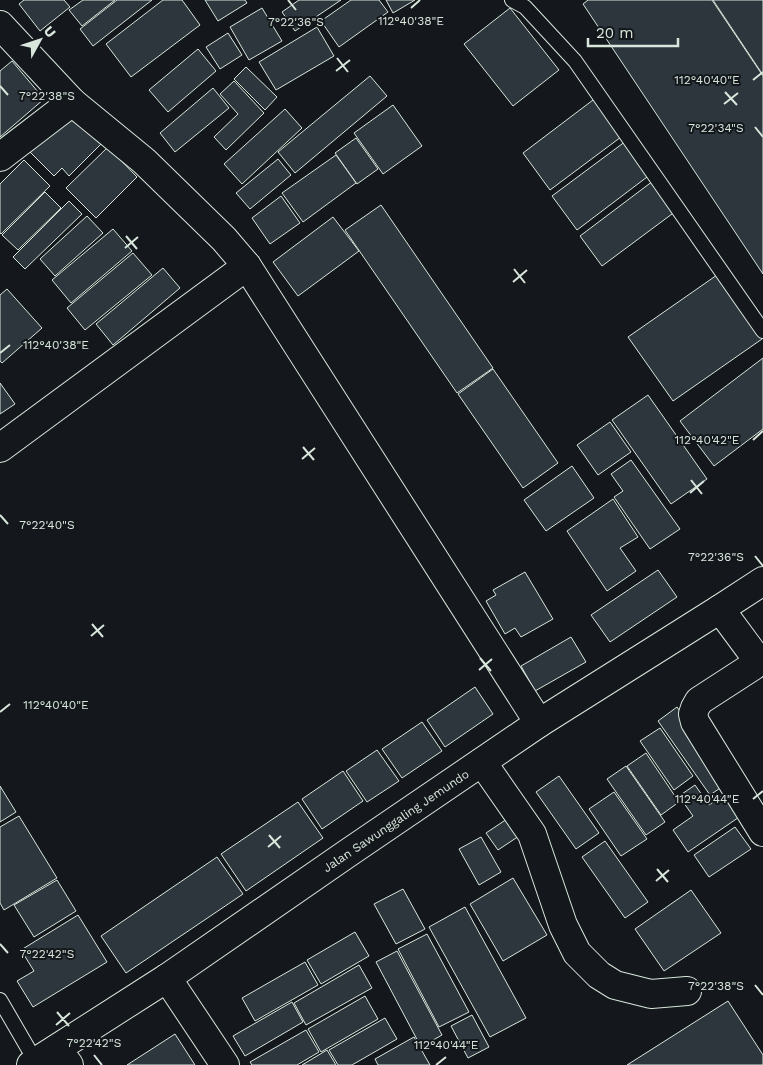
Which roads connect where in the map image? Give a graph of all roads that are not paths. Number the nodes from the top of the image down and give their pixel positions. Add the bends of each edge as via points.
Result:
1 (512, 0) edge
2 (0, 24) edge
3 (72, 102) junction
4 (0, 157) edge
5 (247, 266) junction
6 (763, 331) edge
7 (0, 448) edge
8 (763, 581) edge
9 (726, 618) junction
10 (539, 723) junction
11 (488, 771) junction
12 (763, 832) edge
13 (171, 985) junction
14 (687, 991) dead end
15 (0, 1000) edge
16 (48, 1060) edge
17 (225, 1065) edge

1 - 6 lane via 525,7 575,61
2 - 3 street
3 - 4 street
3 - 5 street via 144,161
5 - 7 street
5 - 10 street
8 - 9 street, Jalan Sawunggaling Jemundo
9 - 10 street, Jalan Sawunggaling Jemundo
9 - 12 street via 754,655 753,666 700,701 693,714
10 - 11 street, Jalan Sawunggaling Jemundo
11 - 13 street, Jalan Sawunggaling Jemundo via 340,859
11 - 14 street via 532,834 563,925 577,953 598,975 615,985 651,994
13 - 16 street, Jalan Sawunggaling Jemundo
13 - 17 street
15 - 16 lane

